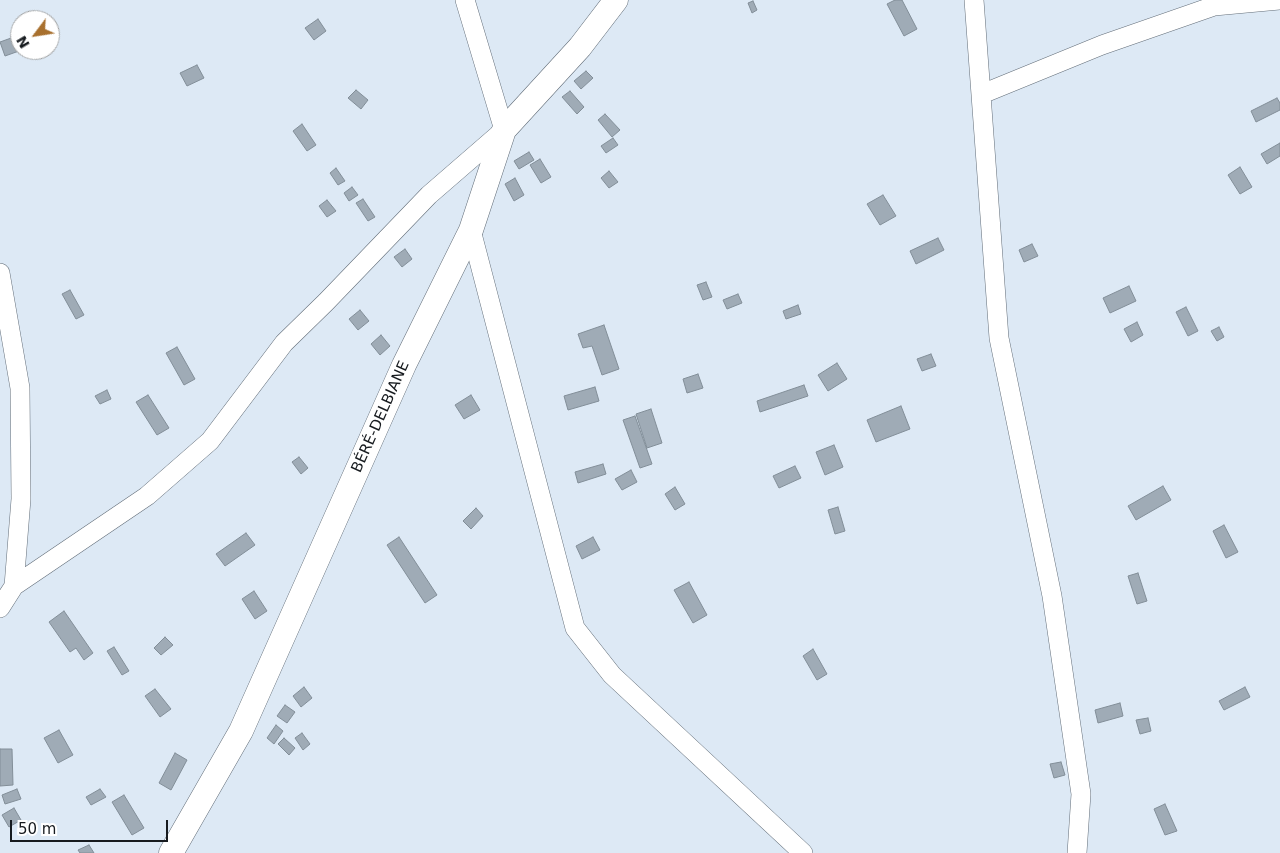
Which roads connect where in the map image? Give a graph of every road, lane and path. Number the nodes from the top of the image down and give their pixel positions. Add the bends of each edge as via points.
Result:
1 (465, 0) edge
2 (616, 0) edge
3 (974, 0) edge
4 (1280, 0) edge
5 (982, 94) junction
6 (504, 130) junction
7 (471, 230) junction
8 (0, 273) edge
9 (14, 586) junction
10 (0, 608) edge
11 (171, 853) edge
12 (802, 853) edge
13 (1077, 853) edge

1 - 6 street
2 - 6 street, BÉRÉ-DELBIANE via 580,47
3 - 5 street
4 - 5 street via 1214,6 1102,45
5 - 13 street via 1000,338 1052,596 1081,794
6 - 7 street, BÉRÉ-DELBIANE
6 - 9 street via 429,195 284,343 210,441 147,496
7 - 11 street, BÉRÉ-DELBIANE via 404,365 240,731
7 - 12 street via 575,628 612,675
8 - 9 street via 20,388 21,500
9 - 10 street

